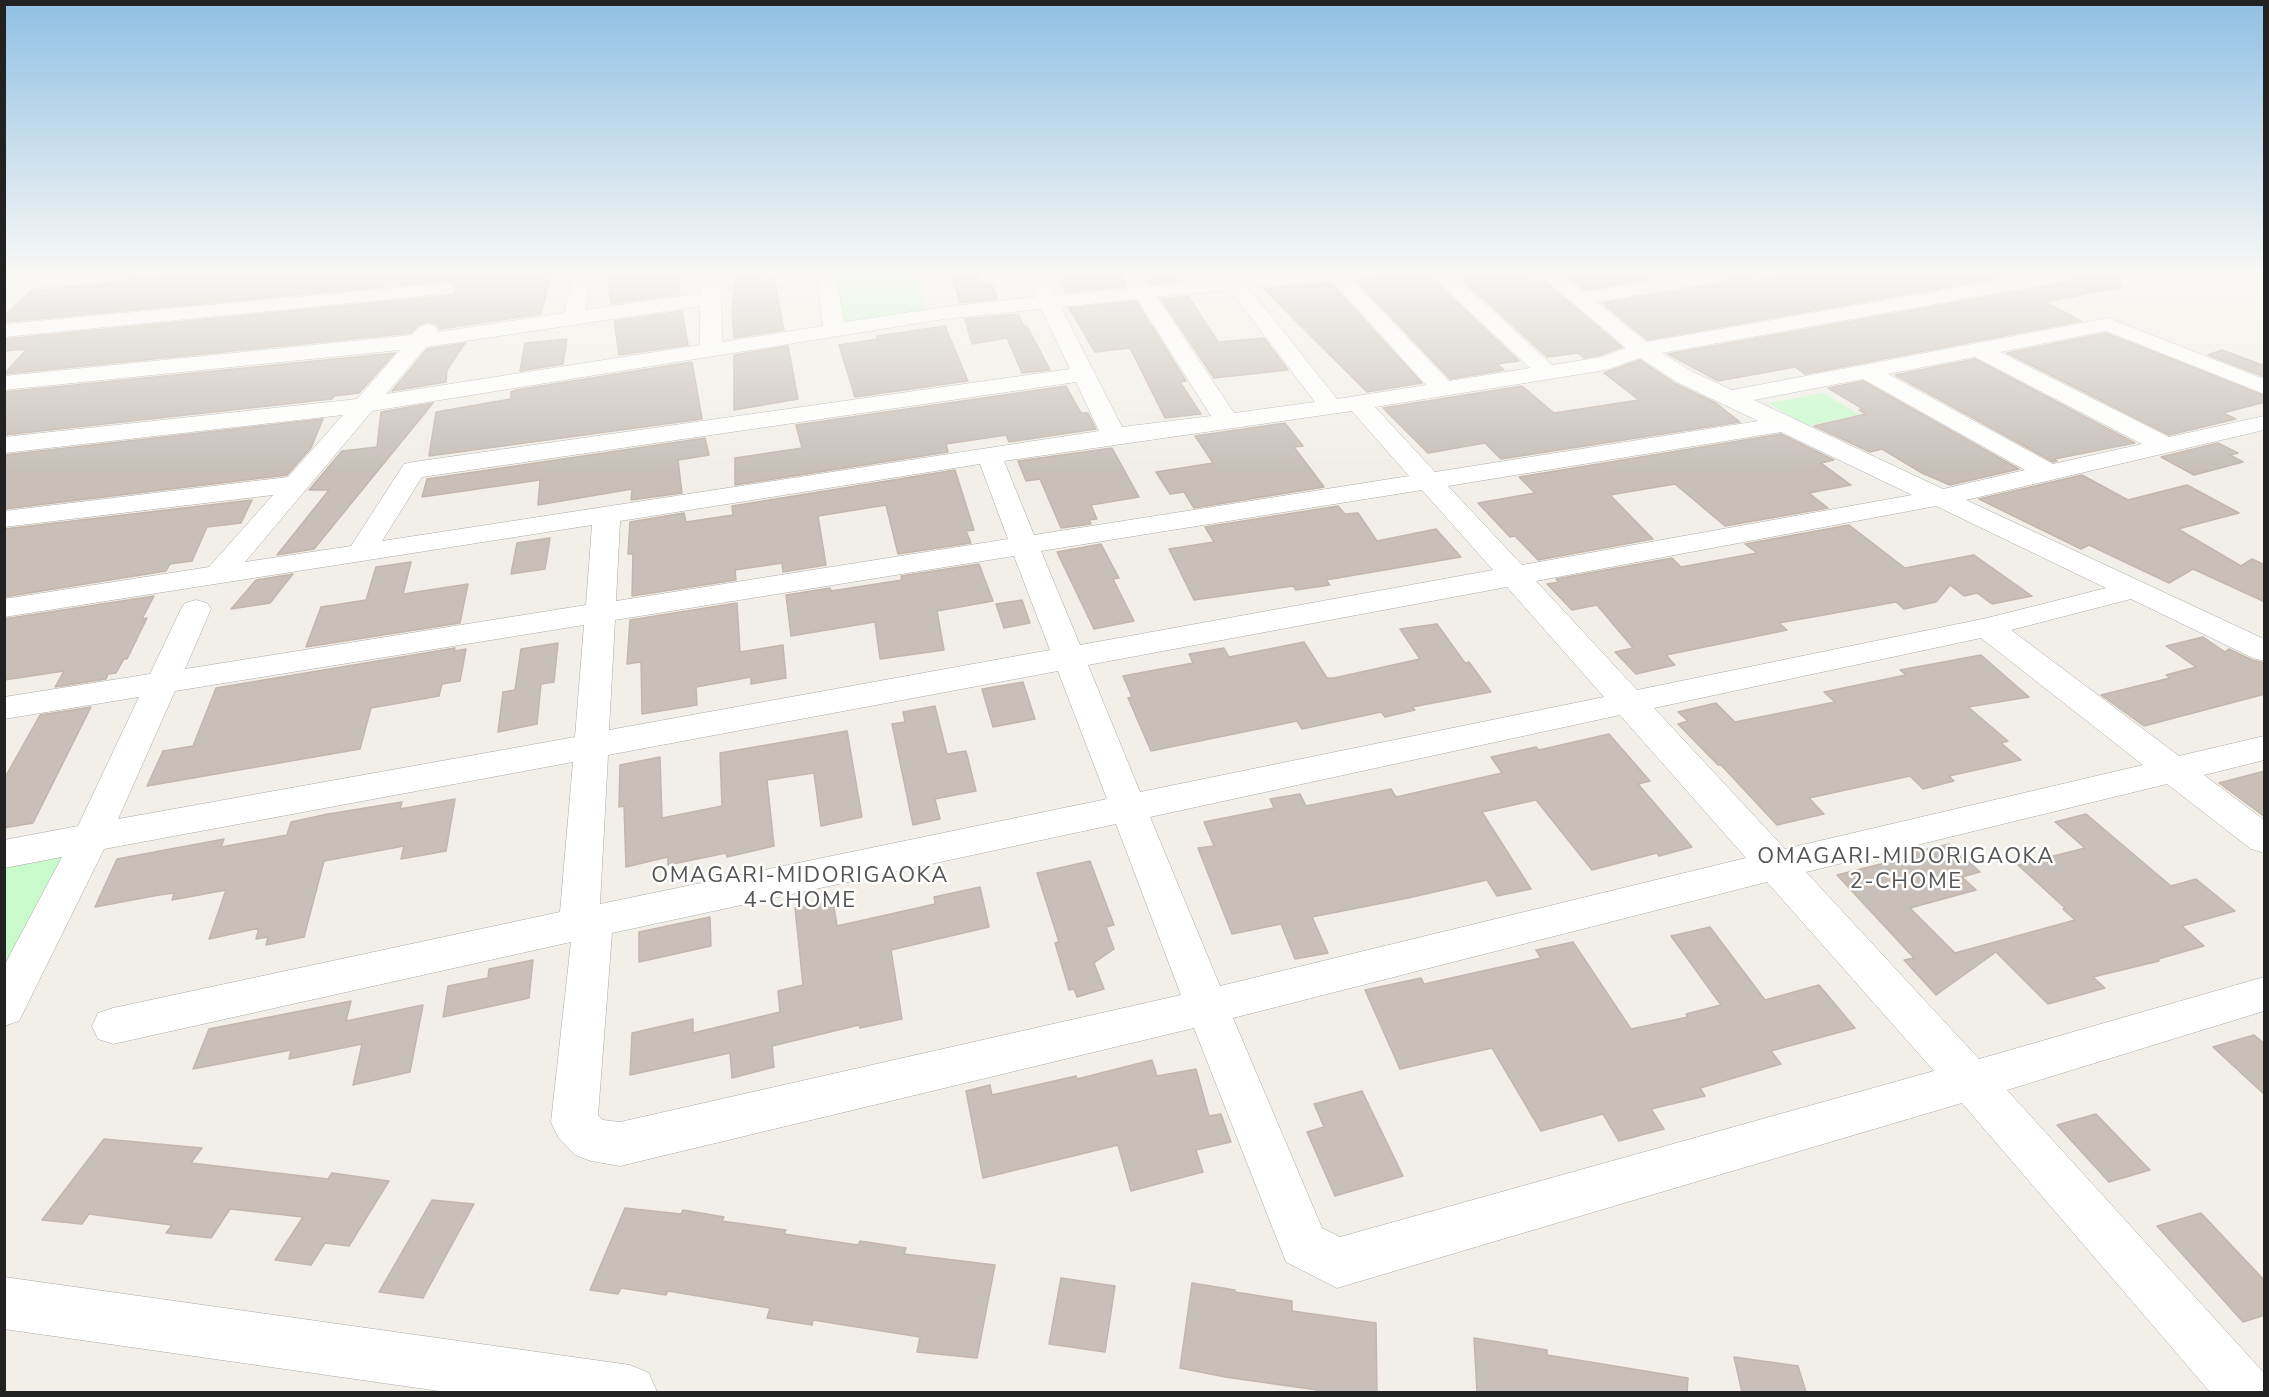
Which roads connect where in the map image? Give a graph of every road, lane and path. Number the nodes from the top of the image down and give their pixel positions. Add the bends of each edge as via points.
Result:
1 (428, 340) edge
2 (711, 340) edge
3 (775, 340) edge
4 (1066, 340) edge
5 (1175, 340) edge
6 (1286, 340) edge
7 (1398, 340) edge
8 (1512, 340) edge
9 (1629, 340) edge
10 (1696, 340) edge
11 (2023, 340) edge
12 (2148, 340) edge
13 (422, 341) junction
14 (1977, 349) junction
15 (711, 350) junction
16 (1641, 350) junction
17 (1547, 372) junction
18 (1867, 372) junction
19 (1082, 374) junction
20 (4, 383) edge
21 (2265, 387) edge
22 (1443, 389) junction
23 (1730, 398) junction
24 (365, 405) junction
25 (1344, 405) junction
26 (1227, 421) junction
27 (2265, 423) edge
28 (1784, 424) junction
29 (1114, 436) junction
30 (4, 445) edge
31 (2166, 446) junction
32 (989, 455) junction
33 (2048, 472) junction
34 (1428, 480) junction
35 (296, 484) junction
36 (1943, 497) junction
37 (607, 514) junction
38 (4, 519) edge
39 (1024, 544) junction
40 (361, 552) junction
41 (218, 575) junction
42 (1516, 575) junction
43 (2136, 589) junction
44 (4, 608) edge
45 (196, 609) dead end
46 (599, 611) junction
47 (1987, 627) junction
48 (2265, 651) edge
49 (1070, 656) junction
50 (162, 683) junction
51 (1628, 702) junction
52 (4, 708) edge
53 (592, 745) junction
54 (2265, 748) edge
55 (2173, 770) junction
56 (1130, 808) junction
57 (91, 838) junction
58 (2265, 839) edge
59 (4, 854) edge
60 (1777, 865) junction
61 (586, 923) junction
62 (2265, 994) edge
63 (1207, 1007) junction
64 (4, 1008) edge
65 (113, 1026) dead end
66 (1971, 1081) junction
67 (4, 1303) edge
68 (630, 1392) edge
69 (2245, 1392) edge

1 - 13 street
2 - 15 street
3 - 15 street
4 - 19 street
5 - 26 street
6 - 25 street
7 - 22 street
8 - 17 street
9 - 16 street
10 - 16 street
11 - 14 street
12 - 21 street
13 - 20 street
13 - 24 street
14 - 18 street
14 - 31 street
15 - 24 street
16 - 17 street via 1606,363
16 - 23 street
17 - 22 street
18 - 23 street
18 - 33 street
19 - 29 street
19 - 40 street via 413,470
22 - 25 street
23 - 28 street
24 - 30 street
24 - 35 street
25 - 26 street
25 - 34 street
26 - 29 street
27 - 31 street
28 - 34 street
28 - 36 street
29 - 32 street
31 - 33 street
32 - 37 street
32 - 39 street
33 - 36 street
34 - 39 street
34 - 42 street
35 - 38 street
35 - 41 street
36 - 42 street
36 - 43 street
37 - 40 street
37 - 46 street
39 - 46 street
39 - 49 street
40 - 41 street
41 - 44 street
42 - 49 street
42 - 51 street
43 - 47 street
43 - 48 street
45 - 50 street
46 - 50 street
46 - 53 street
47 - 51 street
47 - 55 street
49 - 53 street
49 - 56 street
50 - 52 street
50 - 57 street
51 - 56 street
51 - 60 street
53 - 57 street
53 - 61 street
54 - 55 street
55 - 58 street
55 - 60 street
56 - 61 street
56 - 63 street
57 - 59 street
57 - 64 street
60 - 63 street
60 - 66 street
61 - 63 street via 574,1122 591,1140 620,1144
61 - 65 street
62 - 66 street
63 - 66 street via 1304,1245 1337,1263
66 - 69 street
67 - 68 street

